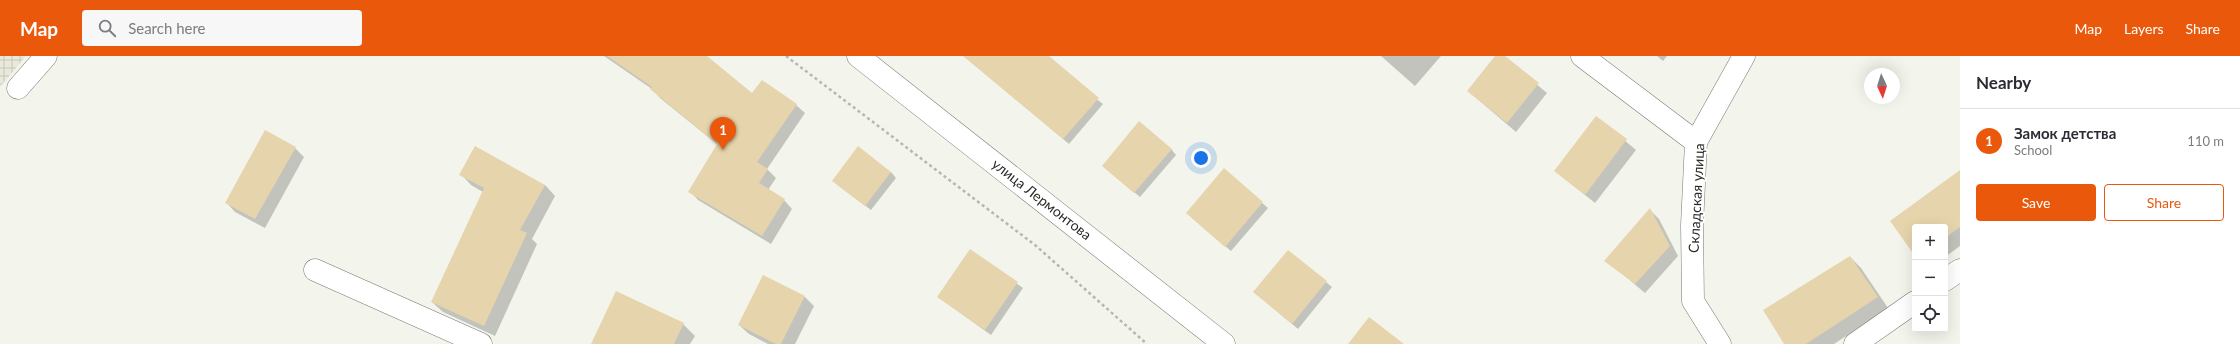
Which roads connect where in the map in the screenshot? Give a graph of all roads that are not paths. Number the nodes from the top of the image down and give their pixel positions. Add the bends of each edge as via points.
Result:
1 (46, 56) edge
2 (858, 56) edge
3 (1582, 56) edge
4 (1744, 56) edge
5 (18, 88) dead end
6 (1696, 142) junction
7 (315, 270) dead end
8 (1960, 270) edge
9 (1948, 278) edge
10 (1912, 304) edge
11 (481, 344) edge
12 (1224, 344) edge
13 (1720, 344) edge
14 (1856, 344) edge

1 - 5 street
2 - 12 street, улица Лермонтова
3 - 6 street
4 - 6 street, Складская улица
6 - 13 street, Складская улица via 1692,225 1694,301
7 - 11 street
8 - 9 street
10 - 14 street

